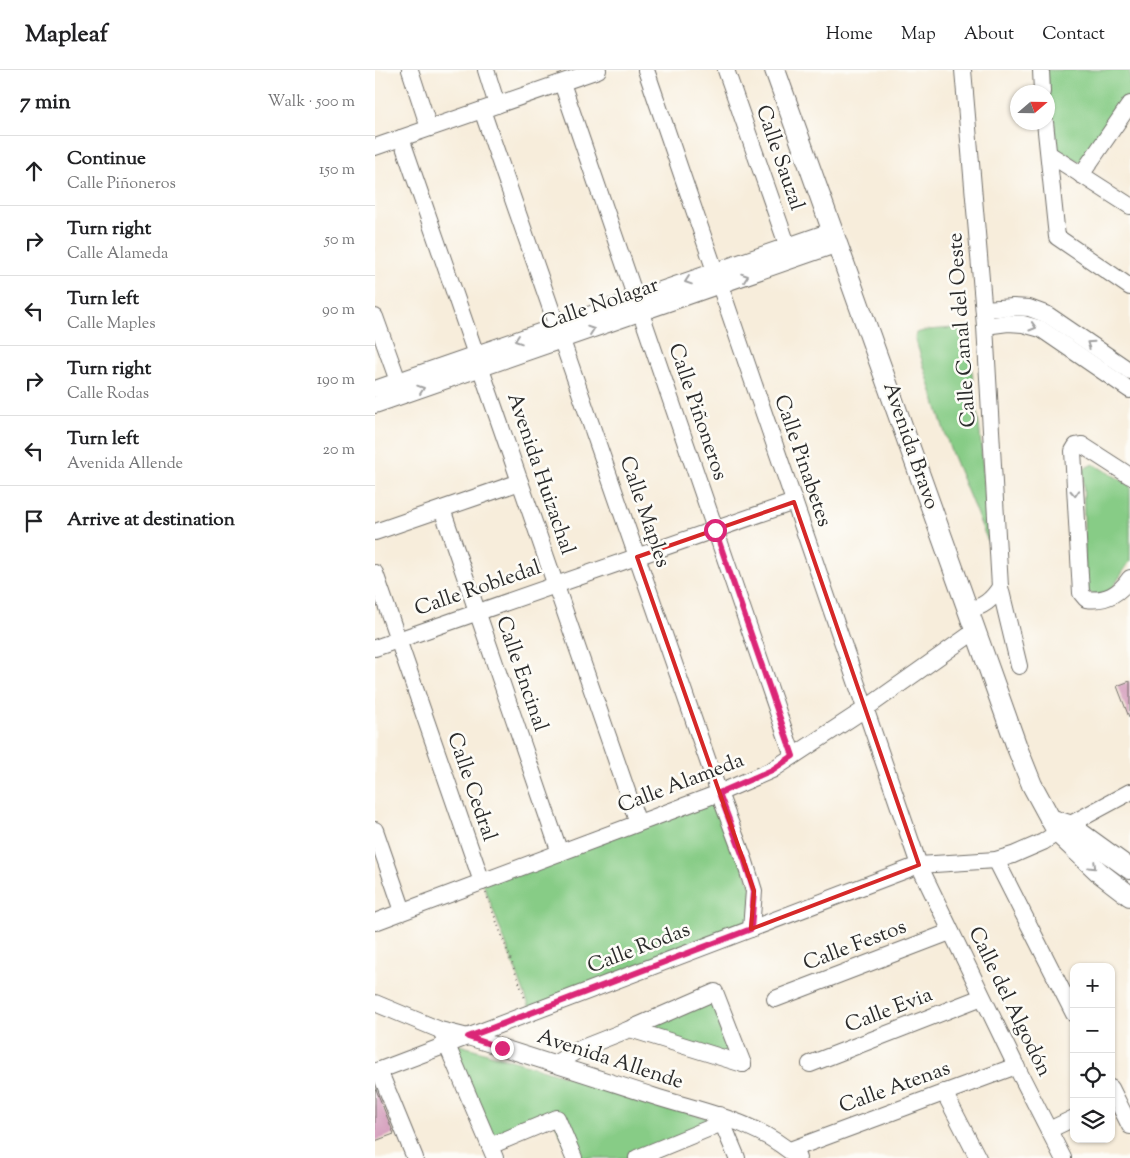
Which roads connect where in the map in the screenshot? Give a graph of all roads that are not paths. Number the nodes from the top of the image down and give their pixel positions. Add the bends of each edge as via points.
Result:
1 (410, 70) edge
2 (486, 70) edge
3 (598, 70) edge
4 (646, 70) edge
5 (726, 70) edge
6 (775, 70) edge
7 (963, 70) edge
8 (1041, 70) edge
9 (567, 77) edge
10 (1042, 85) edge
11 (497, 105) junction
12 (1129, 109) edge
13 (482, 110) junction
14 (429, 128) junction
15 (1046, 130) edge
16 (401, 138) junction
17 (375, 147) edge
18 (1049, 154) junction
19 (1081, 174) junction
20 (1130, 206) edge
21 (836, 238) junction
22 (790, 253) junction
23 (717, 278) junction
24 (1130, 287) edge
25 (638, 306) junction
26 (984, 309) junction
27 (375, 317) edge
28 (985, 326) junction
29 (559, 333) junction
30 (478, 361) junction
31 (1130, 371) edge
32 (398, 381) junction
33 (375, 389) edge
34 (1130, 390) edge
35 (375, 405) edge
36 (1128, 470) edge
37 (520, 482) junction
38 (794, 502) junction
39 (442, 509) junction
40 (715, 530) junction
41 (375, 532) edge
42 (637, 557) junction
43 (375, 573) edge
44 (1130, 578) edge
45 (556, 585) junction
46 (1000, 587) junction
47 (968, 610) junction
48 (478, 612) junction
49 (975, 631) junction
50 (398, 640) junction
51 (375, 648) edge
52 (1019, 666) dead end
53 (865, 709) junction
54 (793, 756) junction
55 (1130, 792) edge
56 (719, 793) junction
57 (638, 823) junction
58 (1059, 826) junction
59 (375, 830) edge
60 (560, 853) junction
61 (996, 860) junction
62 (919, 865) junction
63 (1130, 869) edge
64 (482, 882) junction
65 (1130, 896) edge
66 (403, 911) junction
67 (375, 922) edge
68 (751, 929) junction
69 (950, 932) junction
70 (983, 998) junction
71 (775, 999) dead end
72 (375, 1003) edge
73 (1071, 1008) edge
74 (630, 1029) junction
75 (440, 1030) junction
76 (468, 1037) junction
77 (447, 1045) junction
78 (554, 1064) junction
79 (810, 1064) dead end
80 (1017, 1066) junction
81 (377, 1071) edge
82 (945, 1092) junction
83 (1117, 1095) edge
84 (721, 1119) junction
85 (1070, 1120) edge
86 (1130, 1126) edge
87 (1049, 1130) junction
88 (492, 1152) edge
89 (794, 1154) edge
90 (647, 1156) edge
91 (415, 1158) edge
92 (574, 1158) edge
93 (737, 1158) edge
94 (978, 1158) edge
95 (1063, 1158) edge

1 - 14 street
2 - 11 street
3 - 9 street
4 - 23 street, Calle Pinabetes
5 - 22 street, Calle Sauzal
6 - 21 main road, Avenida Bravo
7 - 26 street, Calle Canal del Oeste
8 - 10 street
9 - 11 street
9 - 25 street, Calle Piñoneros
11 - 13 street
12 - 19 street
13 - 14 street
13 - 29 street, Calle Maples
14 - 16 street
15 - 18 street
16 - 17 street
16 - 30 street, Avenida Huizachal
18 - 19 street
18 - 24 street via 1057,237
19 - 20 street
21 - 22 street, Calle Nolagar
21 - 47 main road, Avenida Bravo
22 - 23 street, Calle Nolagar
23 - 25 street, Calle Nolagar
23 - 38 street, Calle Pinabetes
25 - 29 street, Calle Nolagar
25 - 40 street, Calle Piñoneros
26 - 28 street, Calle Canal del Oeste
31 -> 26 street via 1048,315 1029,308
27 - 32 street
28 -> 34 street via 1008,323 1041,329
28 - 46 street, Calle Canal del Oeste
29 - 30 street, Calle Nolagar
29 - 42 street, Calle Maples
30 - 32 street, Calle Nolagar
35 -> 30 street, Calle Nolagar
30 - 37 street, Avenida Huizachal
32 - 33 street, Calle Nolagar
36 -> 44 street via 1082,445 1073,450 1081,593 1086,599 1093,600 1110,597
37 - 39 street
37 - 45 street, Avenida Huizachal
38 - 40 street, Calle Robledal
38 - 53 street, Calle Pinabetes
39 - 41 street
39 - 48 street, Calle Encinal
40 - 42 street, Calle Robledal
40 - 54 street, Calle Piñoneros
42 - 45 street, Calle Robledal
42 - 56 street, Calle Maples
43 - 50 street, Calle Cedral
45 - 48 street, Calle Robledal
45 - 57 street, Avenida Huizachal
46 - 47 street via 986,604
46 - 52 street, Calle Canal del Oeste
47 - 49 main road, Avenida Bravo
48 - 50 street, Calle Robledal
48 - 60 street, Calle Encinal
49 - 53 street, Calle Alameda
49 - 58 main road, Avenida Bravo via 1032,785
50 - 51 street, Calle Robledal
50 - 64 street, Calle Cedral
53 - 54 street, Calle Alameda
53 - 62 street, Calle Pinabetes
54 - 56 street, Calle Alameda via 772,770
55 - 58 street, Calle Rodas
56 - 57 street, Calle Alameda
56 - 68 street, Calle Maples via 754,891
57 - 60 street, Calle Alameda
58 - 61 street, Calle Rodas via 1028,849
58 - 63 main road, Avenida Bravo
58 -> 65 main road, Avenida Bravo via 1100,873
59 - 66 street
60 - 64 street, Calle Alameda
61 - 62 street, Calle Rodas
61 - 73 street
62 - 68 street, Calle Rodas
62 - 69 street, Calle del Algodón
64 - 66 street, Calle Alameda
66 - 67 street, Calle Alameda
68 - 76 street, Calle Rodas
69 - 70 street, Calle del Algodón
69 - 71 street, Calle Festos
70 - 79 street, Calle Evia
70 - 80 street, Calle del Algodón
72 - 75 street, Avenida Allende
74 - 74 street via 715,992 743,1064 706,1053
74 - 78 street via 582,1048
75 - 76 street, Avenida Allende
75 - 77 street
76 - 77 street, Calle Rodas
76 - 78 street, Avenida Allende
77 - 81 street, Calle Rodas
77 - 88 street
78 - 84 street, Avenida Allende
80 - 82 street, Calle Atenas
80 - 87 street, Calle del Algodón
81 - 91 street
82 - 89 street, Calle Atenas
82 - 94 street
83 - 86 street
84 - 89 street, Avenida Allende via 744,1123
84 - 90 street
84 - 93 street
85 - 87 street
87 - 95 street, Calle del Algodón
88 - 92 street via 557,1118

